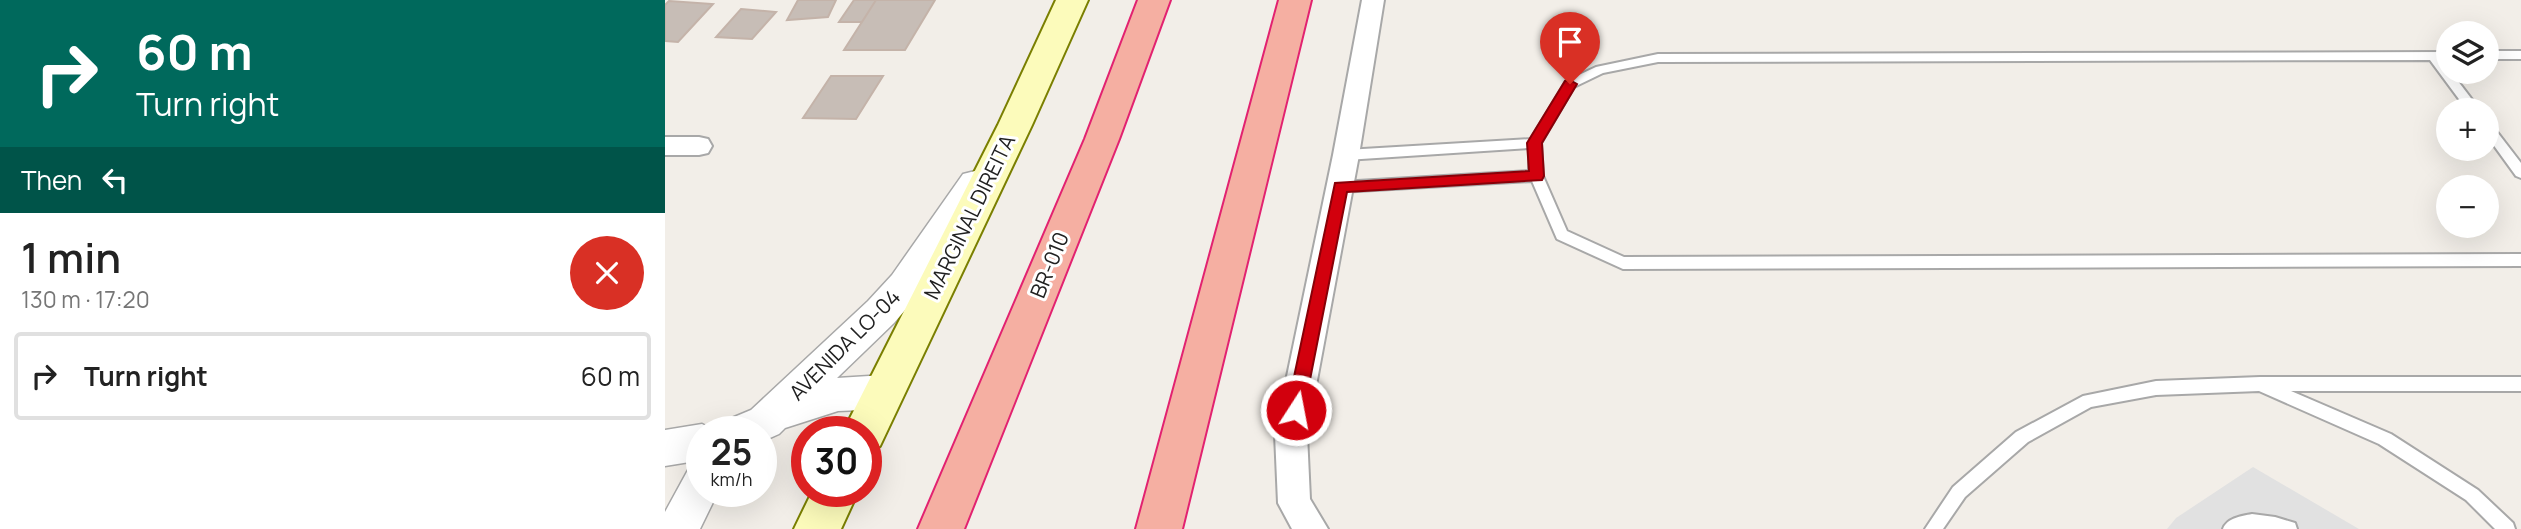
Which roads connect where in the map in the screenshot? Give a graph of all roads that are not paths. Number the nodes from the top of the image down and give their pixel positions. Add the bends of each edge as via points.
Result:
1 (1073, 0) edge
2 (1154, 0) edge
3 (1295, 0) edge
4 (1374, 0) edge
5 (2499, 55) edge
6 (2521, 55) edge
7 (2433, 56) joint
8 (2465, 98) edge
9 (1015, 125) junction
10 (1535, 143) junction
11 (2499, 143) edge
12 (665, 146) edge
13 (699, 146) dead end
14 (1346, 155) junction
15 (2521, 173) edge
16 (1537, 176) junction
17 (1340, 187) junction
18 (2521, 260) edge
19 (2260, 384) junction
20 (2521, 384) edge
21 (885, 392) junction
22 (767, 416) edge
23 (873, 416) edge
24 (777, 418) edge
25 (686, 445) edge
26 (665, 448) edge
27 (689, 507) edge
28 (828, 507) edge
29 (678, 529) edge
30 (817, 529) edge
31 (941, 529) edge
32 (1159, 529) edge
33 (1311, 529) edge
34 (1933, 529) edge
35 (2231, 529) edge
36 (2289, 529) edge
37 (2507, 529) edge

1 - 9 main road, MARGINAL DIREITA
2 - 31 highway, BR-010 via 1102,139
3 - 32 highway
4 - 14 street
5 - 6 lane
7 - 8 lane
7 - 10 lane via 1658,58 1600,70 1570,84
9 - 21 main road, MARGINAL DIREITA
9 - 22 street, AVENIDA LO-04 via 905,285
10 - 14 lane
10 - 16 lane
11 - 15 lane
12 - 13 street
14 - 17 street
16 - 17 lane
16 - 18 lane via 1562,235 1623,263
17 - 33 street via 1290,434 1294,503
19 - 20 lane
19 - 34 lane via 2157,388 2088,401 2022,438 1959,492
19 - 37 lane via 2385,439 2472,495
21 - 23 main road, MARGINAL DIREITA
21 - 24 street, AVENIDA LO-04 via 825,397
25 - 26 street
27 - 29 street
28 - 30 main road
35 - 36 lane via 2240,523 2272,523

